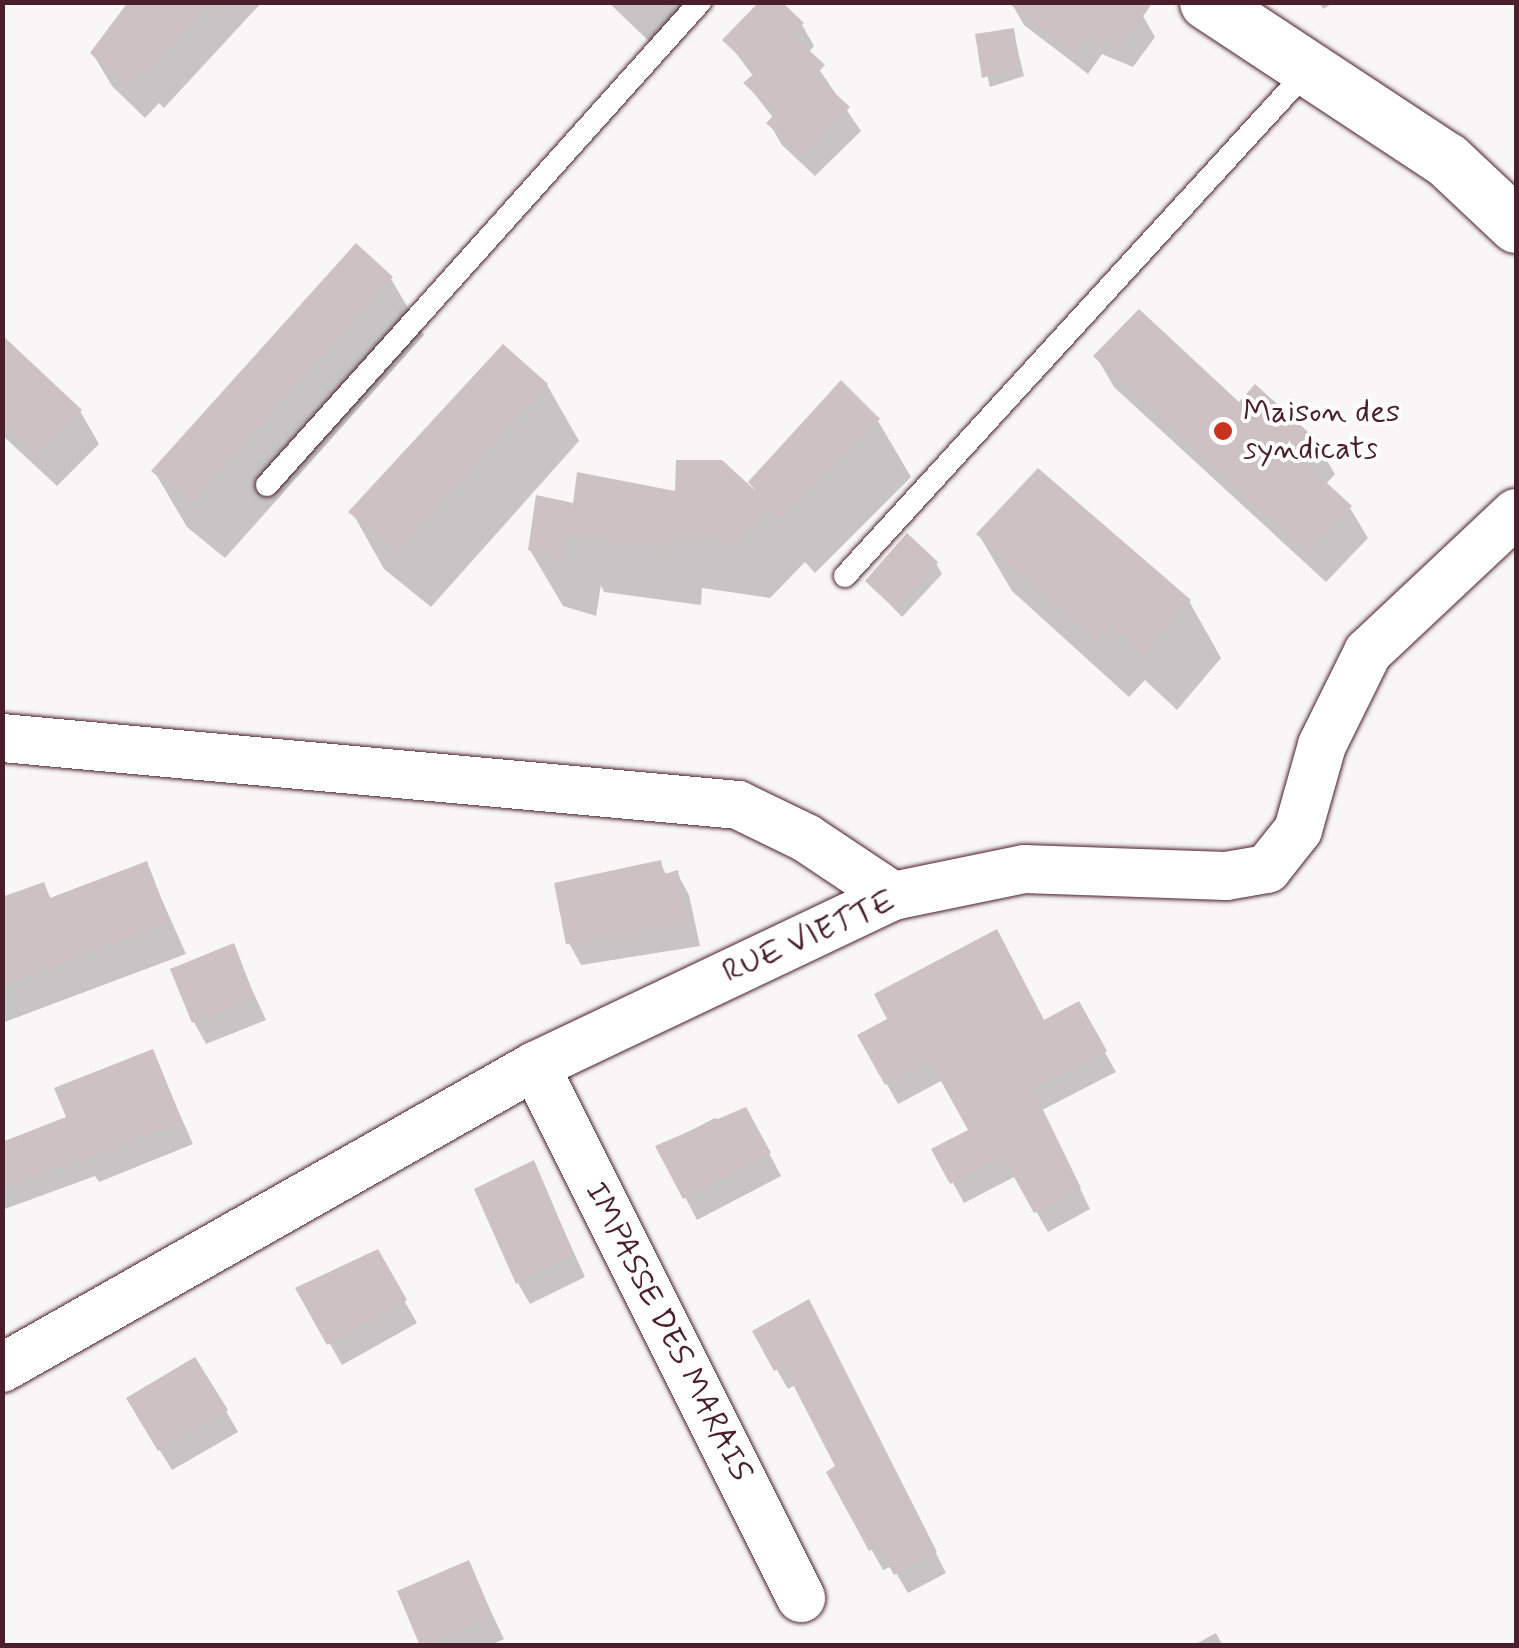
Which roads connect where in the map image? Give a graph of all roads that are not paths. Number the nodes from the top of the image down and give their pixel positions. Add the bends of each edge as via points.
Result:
1 (700, 2) edge
2 (1207, 2) edge
3 (1310, 68) junction
4 (1447, 160) junction
5 (1516, 190) edge
6 (1516, 225) edge
7 (266, 485) dead end
8 (1516, 514) edge
9 (845, 576) dead end
10 (2, 738) edge
11 (893, 896) junction
12 (535, 1066) junction
13 (2, 1368) edge
14 (801, 1598) dead end

1 - 7 lane
2 - 3 street
3 - 4 street
3 - 9 lane
4 - 5 street
4 - 6 street
8 - 11 street, RUE VIETTE via 1368,652 1322,746 1298,830 1268,869 1226,876 1024,869
10 - 11 street via 738,805 806,838
11 - 12 street, RUE VIETTE
12 - 13 street, RUE VIETTE
12 - 14 street, IMPASSE DES MARAIS

